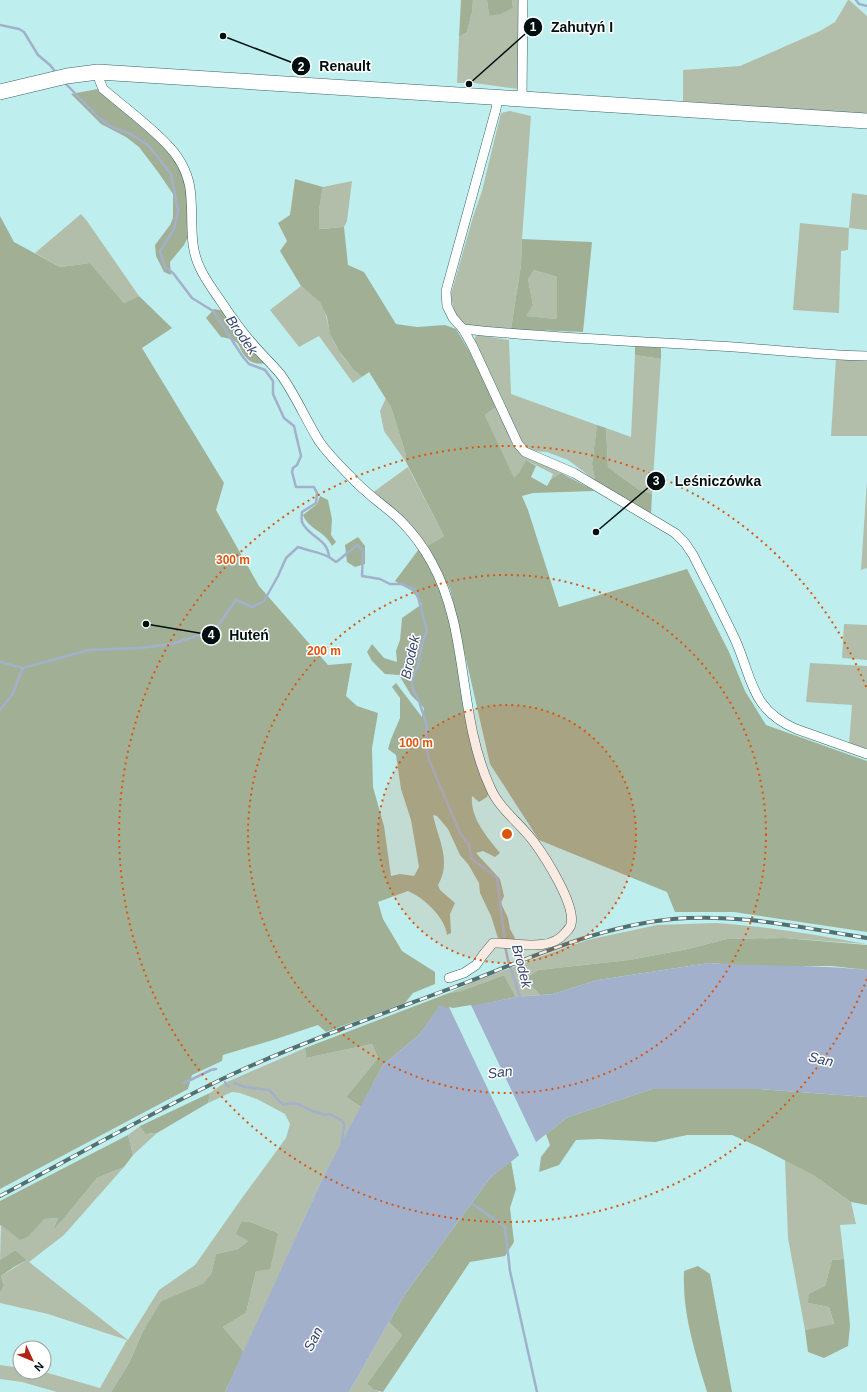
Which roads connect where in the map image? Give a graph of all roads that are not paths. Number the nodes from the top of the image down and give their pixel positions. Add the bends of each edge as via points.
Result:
1 (523, 0) edge
2 (98, 72) junction
3 (0, 92) edge
4 (498, 98) junction
5 (522, 99) junction
6 (867, 121) edge
7 (463, 329) junction
8 (867, 356) edge
9 (867, 754) edge
10 (449, 978) dead end

1 - 5 street
2 - 3 main road via 67,76
2 - 4 main road
2 - 10 street via 104,89 160,136 181,161 188,178 191,196 194,252 199,267 210,285 243,332 280,374 322,444 357,484 400,520 431,561 443,585 455,626 472,736 479,760 496,800 534,842 567,898 571,925 563,936 535,946 498,942 492,944 476,965 464,973
4 - 5 main road
4 - 7 street via 446,291 447,306
5 - 6 main road
7 - 8 street via 518,335
7 - 9 street via 482,364 518,444 525,452 574,473 661,524 685,543 733,636 756,696 772,715 796,729

